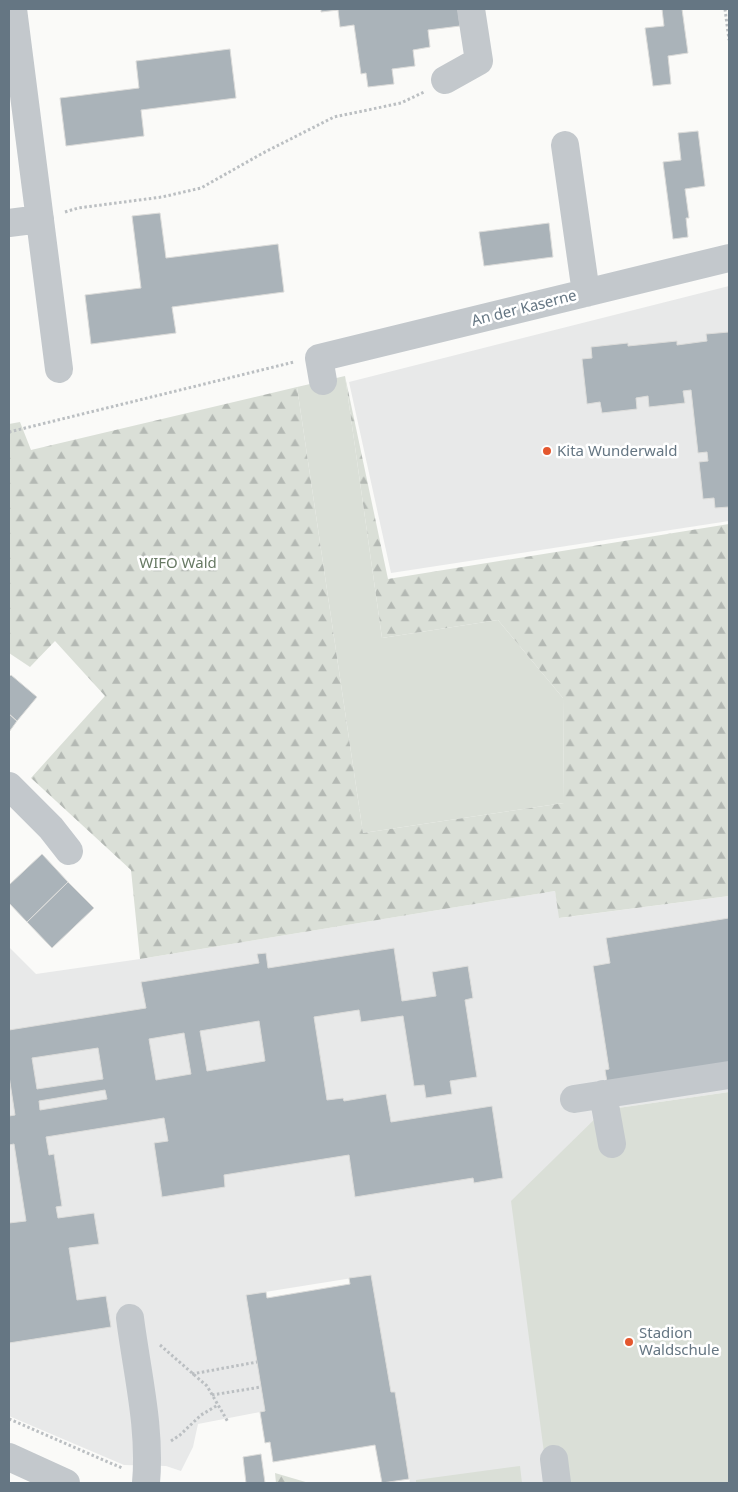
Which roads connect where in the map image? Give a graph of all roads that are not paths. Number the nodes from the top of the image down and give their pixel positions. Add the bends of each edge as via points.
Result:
1 (14, 9) edge
2 (471, 9) edge
3 (445, 80) road end
4 (565, 145) dead end
5 (40, 219) junction
6 (9, 223) edge
7 (729, 258) edge
8 (586, 293) junction
9 (59, 370) dead end
10 (321, 370) road end
11 (9, 786) edge
12 (69, 851) dead end
13 (729, 1075) edge
14 (603, 1094) junction
15 (574, 1099) dead end
16 (612, 1144) dead end
17 (130, 1318) dead end
18 (9, 1457) edge
19 (135, 1476) edge
20 (66, 1483) edge

1 - 5 street
2 - 3 street via 479,61
4 - 8 street
5 - 6 street
5 - 9 street
7 - 8 street, An der Kaserne
8 - 10 street, An der Kaserne
11 - 12 street
13 - 14 street
14 - 15 street
14 - 16 street
17 - 19 street via 148,1446 148,1458
18 - 20 street

